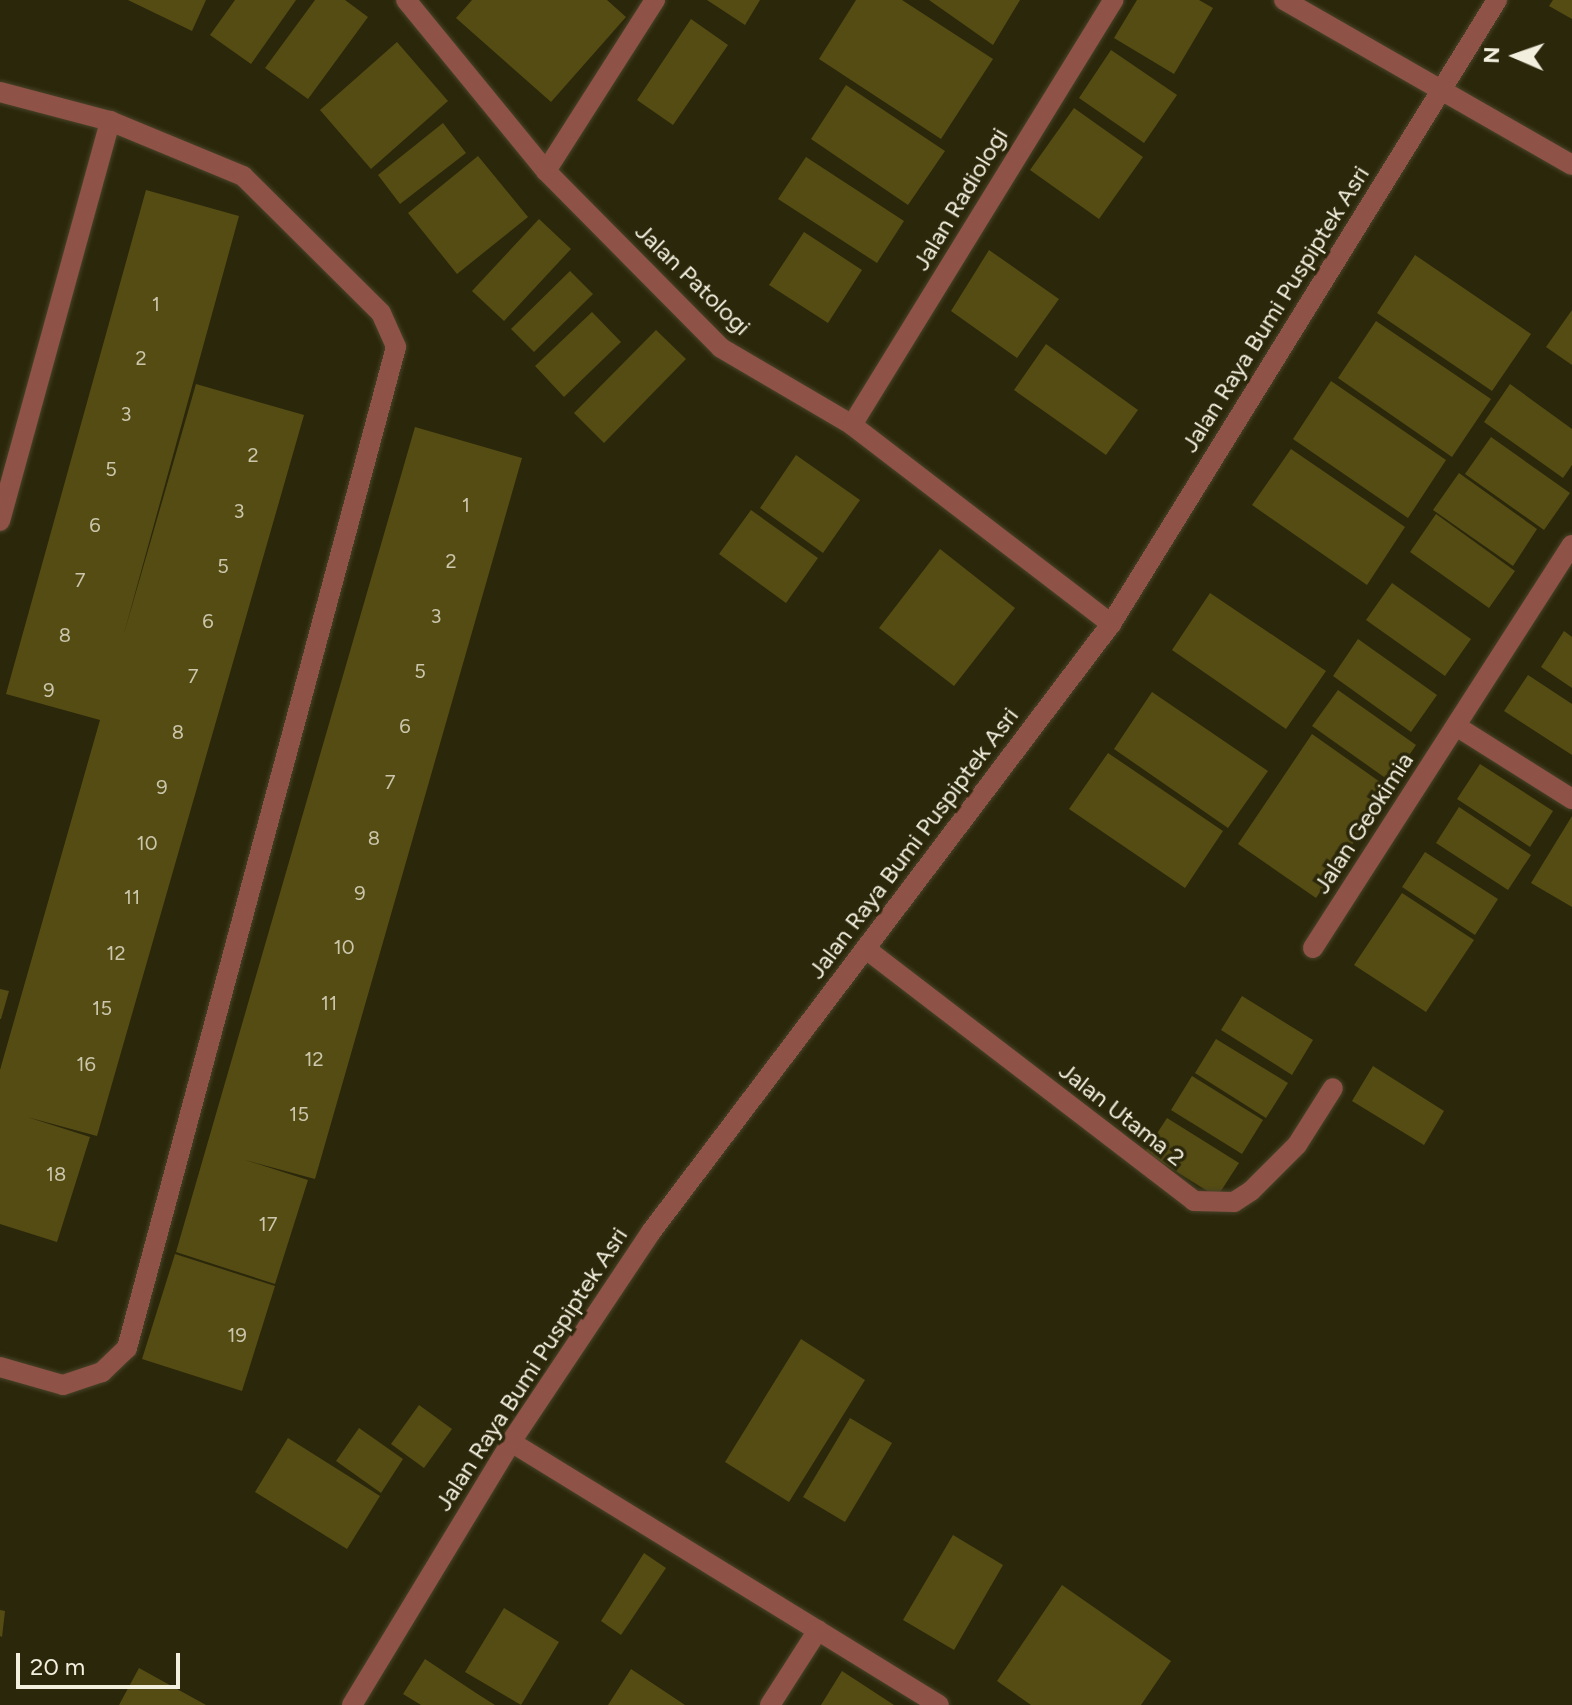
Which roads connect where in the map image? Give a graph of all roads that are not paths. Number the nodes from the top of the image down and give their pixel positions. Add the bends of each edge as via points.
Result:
1 (406, 0) edge
2 (655, 0) edge
3 (1113, 0) edge
4 (1284, 0) edge
5 (1497, 0) edge
6 (1441, 89) junction
7 (0, 92) edge
8 (110, 121) junction
9 (1572, 165) edge
10 (546, 171) junction
11 (852, 425) junction
12 (0, 521) edge
13 (1572, 545) edge
14 (1111, 624) junction
15 (1456, 726) junction
16 (1572, 799) edge
17 (1313, 948) dead end
18 (866, 949) junction
19 (1333, 1088) dead end
20 (0, 1367) edge
21 (511, 1442) junction
22 (818, 1630) junction
23 (352, 1705) edge
24 (770, 1705) edge
25 (939, 1705) edge

1 - 10 street, Jalan Patologi
2 - 10 street
3 - 11 street, Jalan Radiologi
4 - 6 street
5 - 6 street, Jalan Raya Bumi Puspiptek Asri
6 - 9 street
6 - 14 street, Jalan Raya Bumi Puspiptek Asri
7 - 8 street
8 - 12 street
8 - 20 street via 243,176 381,313 396,347 127,1348 102,1372 63,1385
10 - 11 street, Jalan Patologi via 721,348
11 - 14 street, Jalan Patologi
13 - 15 street, Jalan Geokimia
14 - 18 street, Jalan Raya Bumi Puspiptek Asri
15 - 16 street
15 - 17 street, Jalan Geokimia
18 - 19 street, Jalan Utama 2 via 1194,1201 1234,1202 1251,1191 1297,1145
18 - 21 street, Jalan Raya Bumi Puspiptek Asri via 651,1232
21 - 22 street
21 - 23 street, Jalan Raya Bumi Puspiptek Asri
22 - 24 street
22 - 25 street

